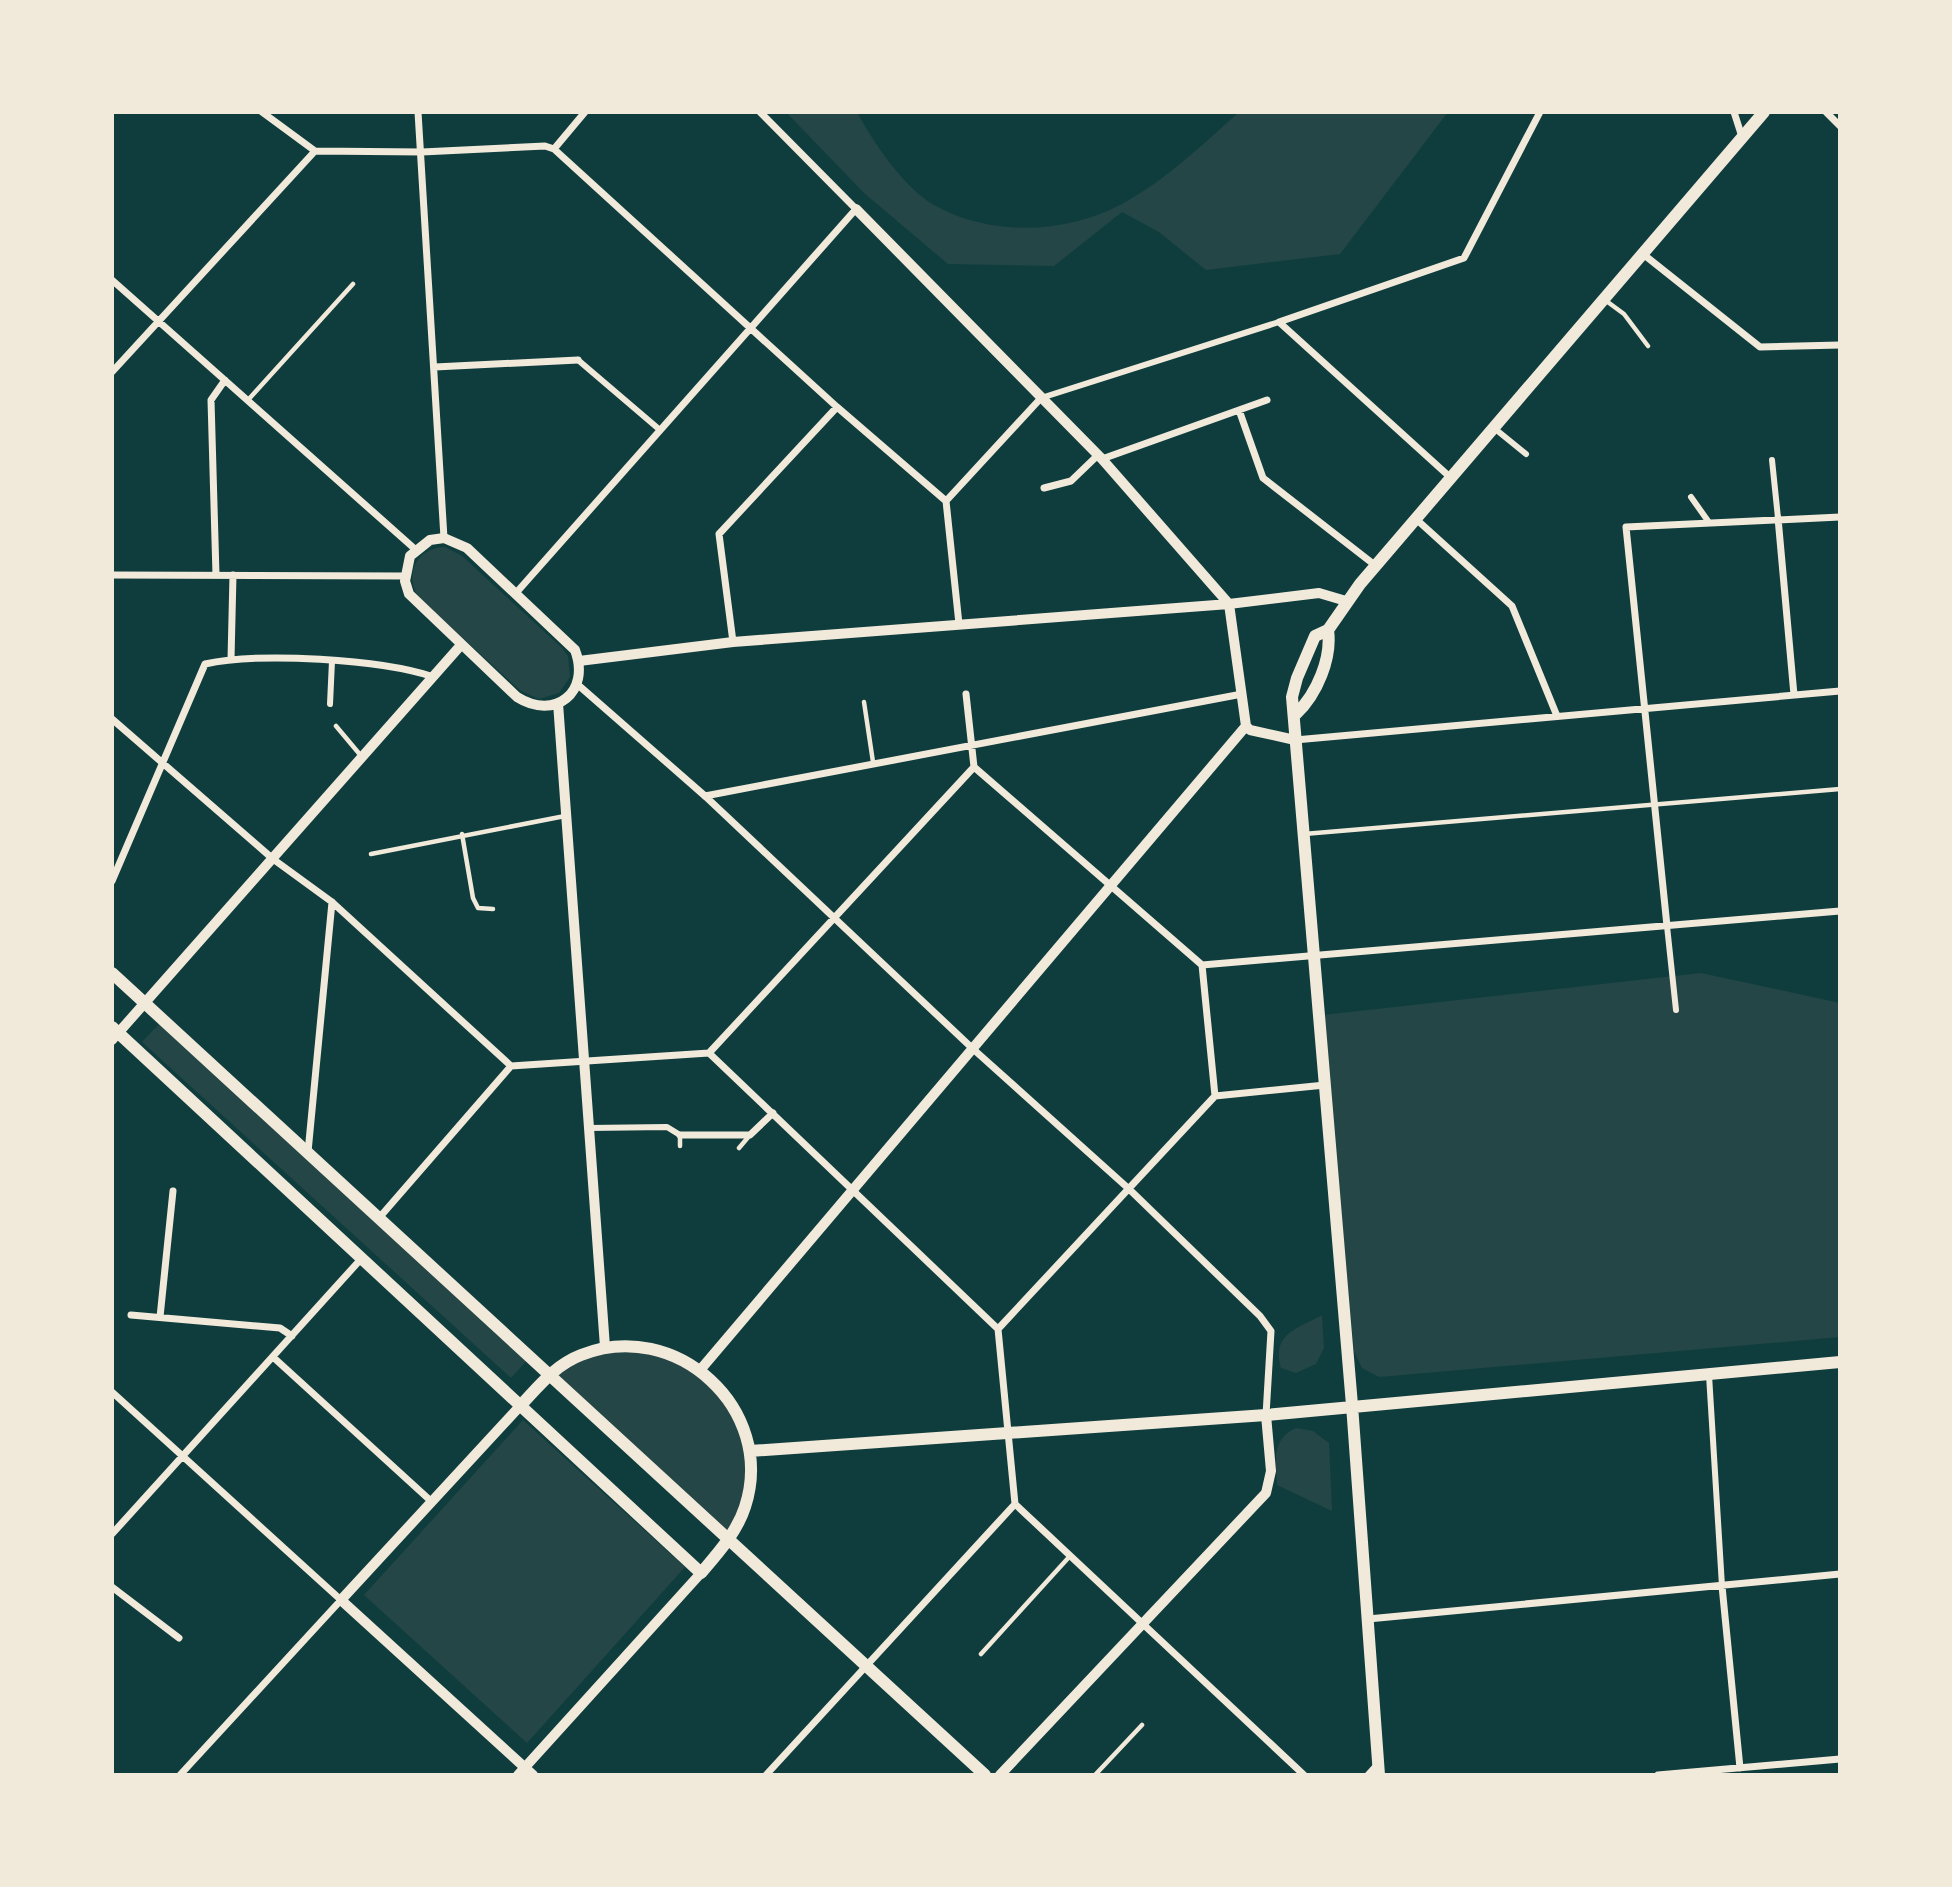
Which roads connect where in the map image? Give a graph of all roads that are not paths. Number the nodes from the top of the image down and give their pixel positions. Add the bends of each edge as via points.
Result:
1 (262, 112) edge
2 (418, 112) edge
3 (585, 112) edge
4 (760, 112) edge
5 (1540, 112) edge
6 (1734, 112) edge
7 (1765, 112) edge
8 (1826, 112) edge
9 (1840, 126) edge
10 (1742, 138) junction
11 (554, 149) junction
12 (315, 151) junction
13 (422, 152) junction
14 (856, 209) junction
15 (1643, 254) junction
16 (112, 280) edge
17 (353, 284) dead end
18 (1604, 299) junction
19 (158, 320) junction
20 (1279, 322) junction
21 (751, 327) junction
22 (1840, 345) edge
23 (1648, 346) dead end
24 (578, 359) joint
25 (435, 367) junction
26 (112, 372) edge
27 (225, 380) junction
28 (1041, 398) junction
29 (248, 400) junction
30 (1267, 400) dead end
31 (837, 407) junction
32 (1239, 410) junction
33 (1494, 428) junction
34 (660, 430) junction
35 (1525, 454) dead end
36 (1100, 457) junction
37 (1772, 460) dead end
38 (1451, 478) junction
39 (1044, 488) dead end
40 (1691, 496) dead end
41 (946, 501) junction
42 (1840, 517) edge
43 (1778, 518) junction
44 (1416, 519) junction
45 (1709, 521) junction
46 (444, 538) junction
47 (416, 550) junction
48 (1376, 566) junction
49 (112, 575) edge
50 (216, 575) junction
51 (233, 575) junction
52 (405, 576) junction
53 (516, 593) junction
54 (1346, 601) junction
55 (1229, 604) junction
56 (959, 624) junction
57 (1328, 630) junction
58 (733, 642) junction
59 (461, 645) junction
60 (231, 659) junction
61 (332, 661) junction
62 (579, 661) junction
63 (434, 677) junction
64 (577, 684) junction
65 (1840, 691) edge
66 (966, 694) dead end
67 (1242, 694) junction
68 (1794, 695) junction
69 (864, 702) dead end
70 (558, 703) junction
71 (330, 704) dead end
72 (1645, 709) junction
73 (1296, 714) junction
74 (1557, 716) junction
75 (112, 719) edge
76 (335, 726) dead end
77 (1246, 726) junction
78 (1295, 740) junction
79 (971, 743) junction
80 (363, 757) junction
81 (162, 762) junction
82 (873, 762) junction
83 (974, 767) junction
84 (1840, 789) edge
85 (705, 796) junction
86 (1655, 804) junction
87 (566, 816) junction
88 (462, 834) junction
89 (1303, 834) junction
90 (371, 854) dead end
91 (273, 859) junction
92 (112, 881) edge
93 (1111, 885) junction
94 (332, 902) junction
95 (493, 909) dead end
96 (1840, 911) edge
97 (836, 918) junction
98 (1667, 926) junction
99 (1314, 955) junction
100 (1202, 965) junction
101 (112, 974) edge
102 (145, 1004) junction
103 (1676, 1010) dead end
104 (114, 1034) edge
105 (972, 1048) junction
106 (709, 1053) junction
107 (584, 1062) junction
108 (511, 1066) junction
109 (1325, 1085) junction
110 (1215, 1096) junction
111 (773, 1114) junction
112 (589, 1128) junction
113 (680, 1135) junction
114 (750, 1135) junction
115 (680, 1146) dead end
116 (739, 1148) dead end
117 (308, 1153) junction
118 (1129, 1189) junction
119 (853, 1190) junction
120 (173, 1191) dead end
121 (379, 1218) junction
122 (362, 1259) junction
123 (131, 1315) dead end
124 (160, 1317) junction
125 (998, 1329) junction
126 (292, 1336) junction
127 (605, 1348) junction
128 (273, 1357) junction
129 (1840, 1362) edge
130 (701, 1369) junction
131 (1709, 1373) junction
132 (549, 1374) junction
133 (112, 1392) edge
134 (1352, 1405) junction
135 (520, 1406) junction
136 (1266, 1415) junction
137 (1008, 1432) junction
138 (750, 1451) junction
139 (183, 1456) junction
140 (432, 1502) junction
141 (1015, 1504) junction
142 (112, 1534) edge
143 (729, 1540) junction
144 (1070, 1556) junction
145 (701, 1573) junction
146 (1840, 1574) edge
147 (1722, 1586) junction
148 (112, 1587) edge
149 (341, 1600) junction
150 (1367, 1619) junction
151 (1143, 1624) junction
152 (179, 1638) dead end
153 (981, 1654) dead end
154 (866, 1665) junction
155 (1142, 1725) dead end
156 (1840, 1759) edge
157 (1740, 1768) junction
158 (1379, 1769) edge
159 (525, 1773) edge
160 (180, 1775) edge
161 (766, 1775) edge
162 (985, 1775) edge
163 (1000, 1775) edge
164 (1095, 1775) edge
165 (1304, 1775) edge
166 (1368, 1775) edge
167 (1658, 1775) edge

1 - 12 street
2 - 13 street
3 - 11 street
4 - 14 street
5 - 20 street via 1464,258
6 - 10 street
7 - 10 main road
8 - 9 street
10 - 15 main road
11 - 13 street
11 - 21 street
12 - 13 street
12 - 19 street
13 - 25 street
14 - 21 street
14 - 28 street
15 - 18 main road
15 - 22 street via 1760,347
16 - 19 street
17 - 29 lane
18 - 23 lane via 1624,314
18 - 33 main road
19 - 26 street
19 - 27 street
20 - 28 street
20 - 38 street
21 - 31 street
21 - 34 street
24 - 25 street
24 - 34 street
25 - 46 street
27 - 29 street
27 - 50 street via 211,400
28 - 36 street
28 - 41 street
29 - 47 street
30 - 32 street
31 - 41 street
31 - 58 street via 719,534
32 - 36 street
32 - 48 street via 1263,478
33 - 35 street
33 - 38 main road
34 - 53 street
36 - 39 street via 1071,481
36 - 55 street
37 - 43 street
38 - 44 main road
40 - 45 street
41 - 56 street
42 - 43 street
43 - 45 street
43 - 68 street
44 - 48 main road
44 - 74 street via 1512,606
45 - 72 street via 1626,527
46 - 47 street via 430,540
46 - 53 street via 467,548
47 - 52 street
48 - 54 main road
49 - 50 street
50 - 51 street
51 - 52 street
51 - 60 street
52 - 59 street via 416,604
53 - 62 street via 568,640
54 - 55 street via 1319,593
54 - 57 main road
55 - 56 street
55 - 67 street
56 - 58 street
57 - 73 main road via 1327,657 1310,701
57 - 73 main road via 1315,636 1297,678 1292,697
58 - 62 street
59 - 63 street
59 - 70 street via 527,703
60 - 61 street
60 - 81 street via 205,664
61 - 63 street via 405,667
61 - 71 street
62 - 64 street
63 - 80 street
64 - 70 street
64 - 85 street
65 - 68 street
66 - 79 street
67 - 77 street
67 - 79 street
68 - 72 street
69 - 82 lane
70 - 87 street
72 - 74 street
72 - 86 street
73 - 78 main road
74 - 78 street
75 - 81 street
76 - 80 lane
77 - 78 street
77 - 93 street
78 - 89 main road
79 - 82 street
79 - 83 street
80 - 91 street
81 - 91 street
81 - 92 street
82 - 85 street
83 - 93 street
83 - 97 street
84 - 86 lane
85 - 97 street
86 - 89 lane
86 - 98 street
87 - 88 lane
87 - 107 street
88 - 90 lane
88 - 95 lane via 473,898 478,908
89 - 99 main road
91 - 94 street
91 - 102 street
93 - 100 street
93 - 105 street
94 - 108 street
94 - 117 street
96 - 98 street
97 - 105 street
97 - 106 street
98 - 99 street
98 - 103 street
99 - 100 street
99 - 109 main road
100 - 110 street
101 - 102 main road
102 - 104 street
102 - 117 main road
104 - 122 main road
105 - 118 street
105 - 119 street
106 - 107 street
106 - 111 street
107 - 108 street
107 - 112 street
108 - 121 street
109 - 110 street
109 - 134 main road
110 - 118 street
111 - 114 street
111 - 119 street
112 - 113 street via 667,1127
112 - 127 street
113 - 114 street
113 - 115 lane
114 - 116 lane
117 - 121 main road
118 - 125 street
118 - 136 street via 1268,1324
119 - 125 street
119 - 130 street
120 - 124 street
121 - 132 main road
122 - 126 street
122 - 135 main road
123 - 124 street
124 - 126 street via 280,1328
125 - 137 street
126 - 128 street
127 - 130 main road via 642,1346 674,1354
127 - 132 main road via 571,1359
128 - 139 street
128 - 140 street
129 - 131 main road
130 - 138 main road via 724,1392 740,1418
131 - 134 main road
131 - 147 street
132 - 135 main road
132 - 143 main road
133 - 139 street
134 - 136 main road
134 - 150 main road
135 - 140 street
135 - 145 main road
136 - 137 main road
136 - 151 street via 1271,1471 1266,1493
137 - 138 main road
137 - 141 street
138 - 143 main road via 745,1507
139 - 142 street
139 - 149 street
140 - 149 street
141 - 144 street
141 - 154 street
143 - 145 main road
143 - 154 main road
144 - 151 street
144 - 153 lane
145 - 159 street
146 - 147 street
147 - 150 street
147 - 157 street
148 - 152 street
149 - 159 street
149 - 160 street
150 - 158 main road
151 - 163 street
151 - 165 street
154 - 161 street
154 - 162 main road
155 - 164 lane
156 - 157 street
157 - 167 street
158 - 166 street

